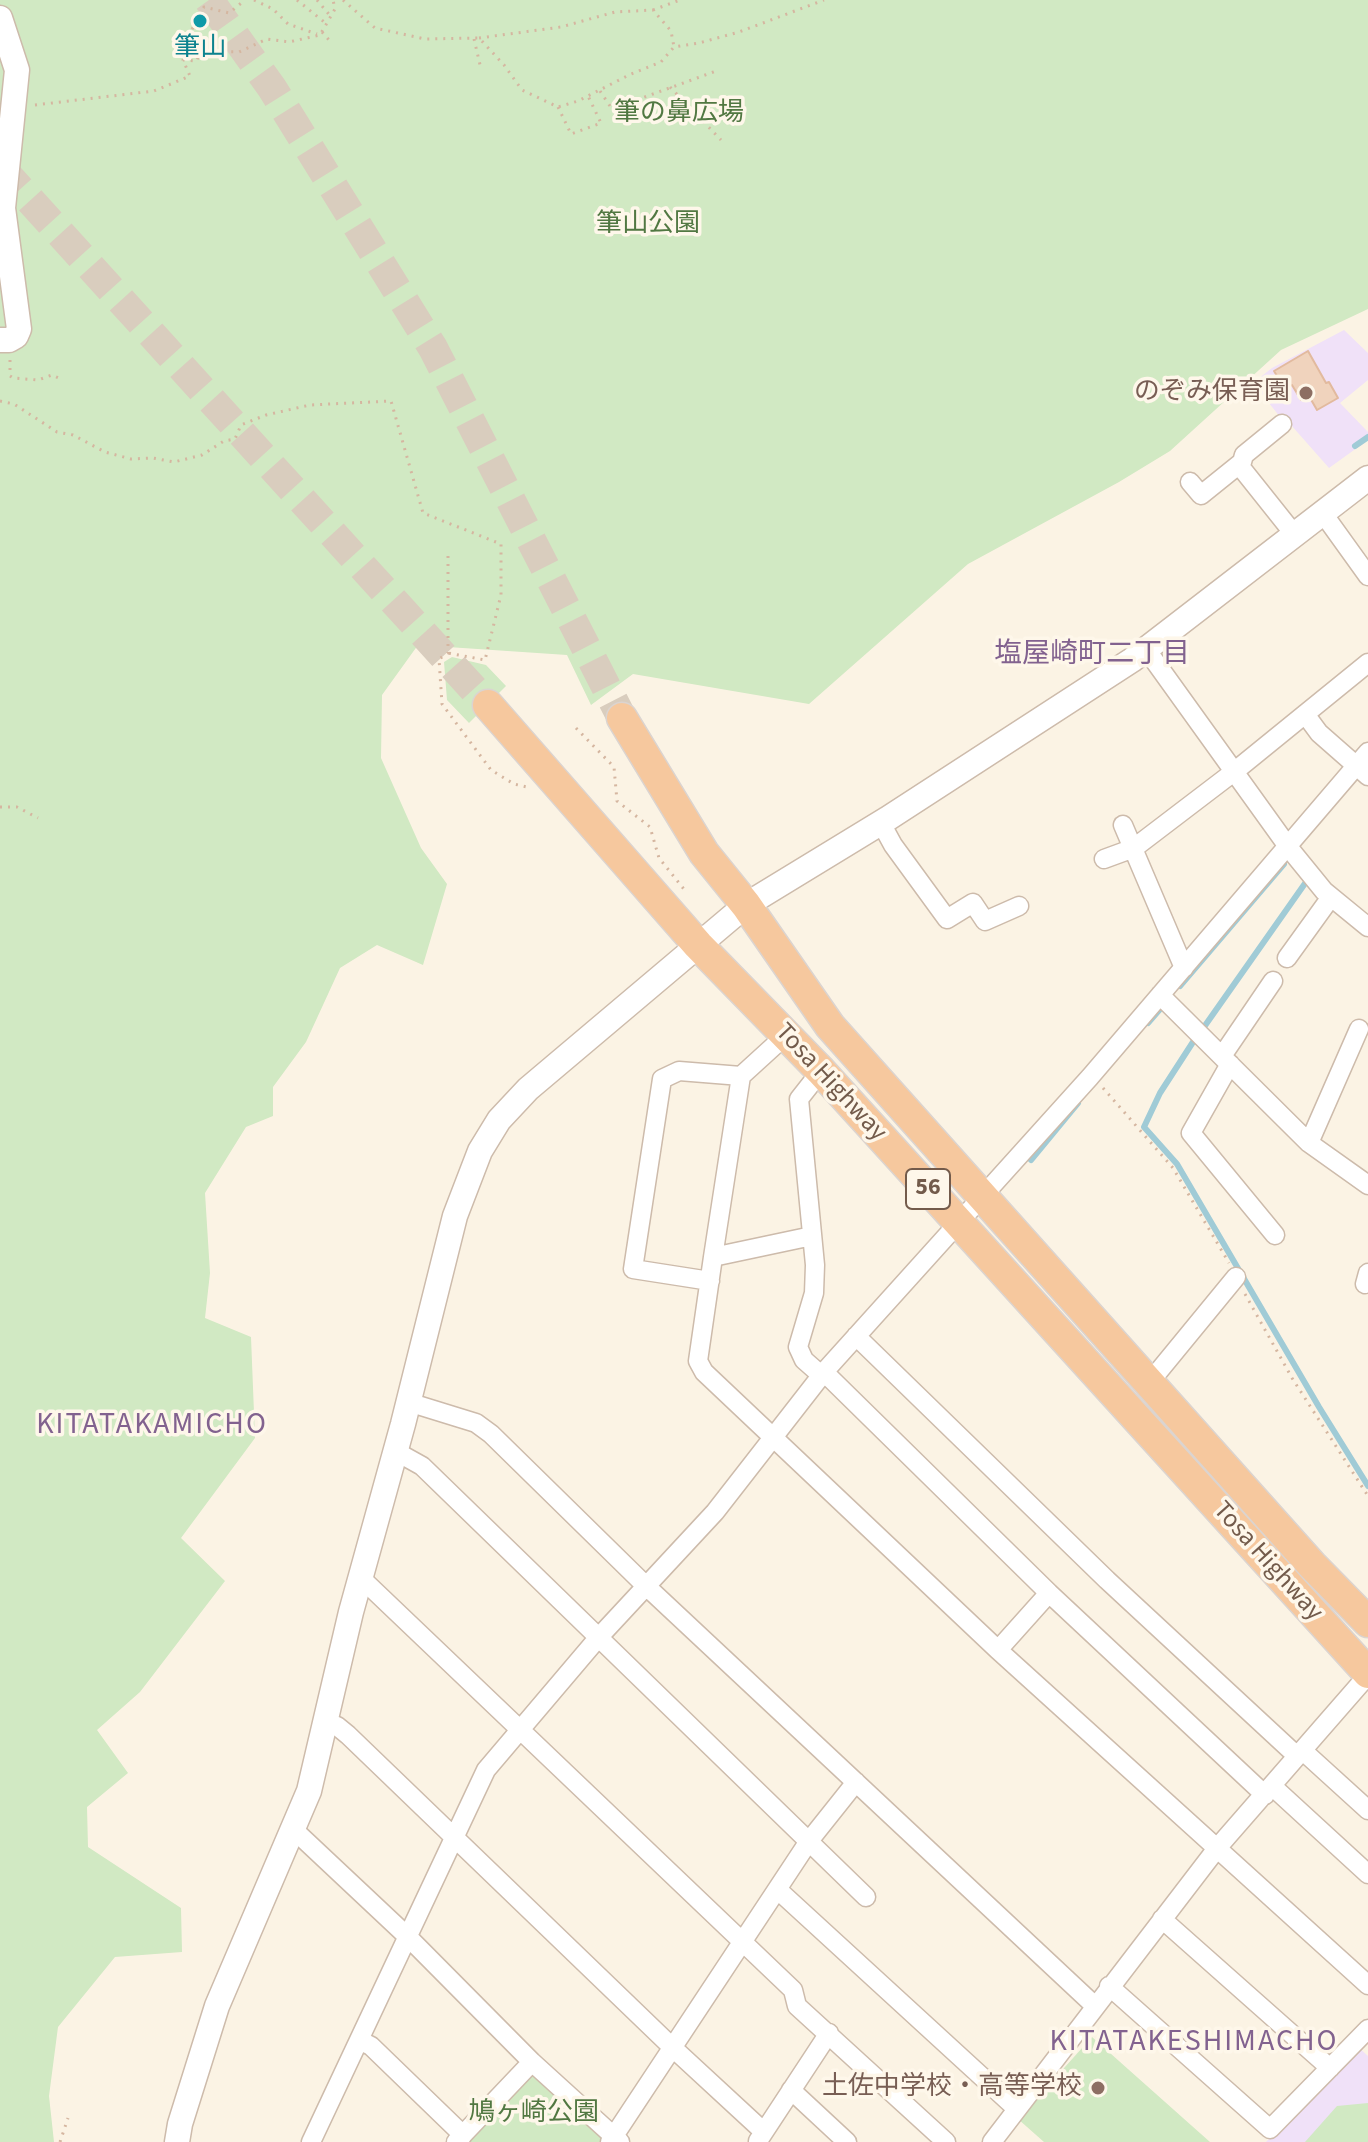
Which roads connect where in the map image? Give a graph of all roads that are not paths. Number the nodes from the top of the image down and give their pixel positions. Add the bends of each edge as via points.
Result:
1 (0, 18) edge
2 (5, 340) edge
3 (1282, 424) dead end
4 (1239, 465) junction
5 (1368, 478) edge
6 (1190, 482) dead end
7 (1322, 512) junction
8 (1294, 534) junction
9 (1368, 576) edge
10 (1146, 649) junction
11 (1368, 663) edge
12 (488, 705) tunnel mouth
13 (1305, 714) junction
14 (622, 718) tunnel mouth
15 (1365, 765) edge
16 (1235, 771) junction
17 (881, 823) junction
18 (1123, 825) dead end
19 (1134, 848) junction
20 (1289, 848) junction
21 (1104, 859) dead end
22 (1331, 897) junction
23 (746, 905) junction
24 (1019, 906) dead end
25 (1368, 927) edge
26 (698, 945) junction
27 (1287, 958) dead end
28 (1184, 968) junction
29 (1273, 981) dead end
30 (1160, 995) junction
31 (1359, 1029) dead end
32 (786, 1035) junction
33 (1226, 1060) junction
34 (821, 1071) junction
35 (741, 1076) junction
36 (1309, 1143) junction
37 (1368, 1185) edge
38 (981, 1197) junction
39 (957, 1222) junction
40 (1275, 1235) dead end
41 (812, 1236) junction
42 (713, 1257) junction
43 (1236, 1277) dead end
44 (710, 1281) junction
45 (856, 1336) junction
46 (823, 1374) junction
47 (1149, 1383) junction
48 (408, 1402) junction
49 (774, 1438) junction
50 (395, 1451) junction
51 (360, 1577) junction
52 (645, 1585) junction
53 (1049, 1593) junction
54 (1368, 1622) edge
55 (598, 1638) junction
56 (998, 1650) junction
57 (1368, 1674) edge
58 (325, 1722) junction
59 (522, 1728) junction
60 (1299, 1753) junction
61 (856, 1782) junction
62 (1269, 1791) junction
63 (1368, 1810) edge
64 (293, 1829) junction
65 (455, 1838) junction
66 (809, 1841) junction
67 (1218, 1847) junction
68 (1368, 1874) edge
69 (778, 1890) junction
70 (866, 1897) dead end
71 (1162, 1919) junction
72 (408, 1937) junction
73 (743, 1943) junction
74 (1368, 1985) edge
75 (1109, 1986) junction
76 (1095, 2006) junction
77 (1368, 2029) edge
78 (829, 2033) junction
79 (359, 2040) junction
80 (673, 2048) junction
81 (532, 2062) junction
82 (1330, 2068) junction
83 (791, 2090) junction
84 (1017, 2109) junction
85 (760, 2137) edge
86 (459, 2138) edge
87 (317, 2140) edge
88 (614, 2140) edge
89 (177, 2142) edge
90 (847, 2142) edge
91 (946, 2142) edge
92 (992, 2142) edge

1 - 2 street via 17,70 3,208 19,329
3 - 4 street
4 - 6 street via 1201,495
4 - 8 street
5 - 7 street
7 - 8 street
7 - 9 street
8 - 10 street
10 - 16 street
10 - 17 street
11 - 13 street
12 - 26 highway, Tosa Highway / 56
13 - 15 street via 1319,733
13 - 16 street
14 - 23 highway, Tosa Highway / 56 via 704,853
15 - 20 street
16 - 19 street
16 - 20 street
17 - 23 street
17 - 24 street via 947,919 973,903 985,921
18 - 19 street
19 - 21 street
19 - 28 street
20 - 22 street
20 - 28 street
22 - 25 street
22 - 27 street
23 - 26 street
23 - 38 highway, Tosa Highway / 56 via 830,1026
26 - 32 highway, Tosa Highway / 56
26 - 48 street via 528,1089 499,1120 480,1151 455,1216
28 - 30 street
29 - 33 street
30 - 33 street
30 - 38 street
31 - 36 street
32 - 34 highway, Tosa Highway / 56
32 - 35 street
33 - 36 street
33 - 40 street via 1191,1133
34 - 39 highway, Tosa Highway / 56
34 - 41 street via 799,1099
35 - 42 street
35 - 44 street via 679,1071 662,1079 633,1269
36 - 37 street
38 - 39 street
38 - 47 highway, Tosa Highway / 56
39 - 45 street
39 - 57 highway, Tosa Highway / 56
41 - 42 street
41 - 46 street via 814,1293 798,1347 804,1360
42 - 44 street
43 - 47 street
44 - 49 street via 698,1361
45 - 46 street
45 - 60 street via 1107,1580
46 - 49 street
46 - 53 street
47 - 54 highway, Tosa Highway / 56
48 - 50 street
48 - 52 street via 476,1423 491,1434
49 - 52 street via 715,1512
49 - 56 street
50 - 51 street
50 - 55 street via 422,1466
51 - 58 street
51 - 59 street
52 - 55 street
52 - 61 street
53 - 56 street
53 - 62 street
55 - 59 street
55 - 66 street
56 - 67 street
57 - 60 street
58 - 64 street via 309,1791
58 - 65 street via 348,1735
59 - 65 street via 486,1770
59 - 73 street
60 - 62 street
60 - 63 street
61 - 66 street
61 - 76 street
62 - 67 street
62 - 68 street
64 - 72 street
64 - 89 street via 217,2006
65 - 72 street
65 - 80 street
66 - 69 street
66 - 70 street
67 - 71 street
67 - 74 street
69 - 73 street
69 - 84 street
71 - 75 street
71 - 82 street
72 - 79 street
72 - 81 street
73 - 78 street via 793,1990 797,2006
73 - 80 street
75 - 76 street
75 - 82 street via 1270,2129
76 - 84 street
77 - 82 street
78 - 83 street
78 - 91 street
79 - 86 street via 371,2046
79 - 87 street
80 - 85 street
80 - 88 street
81 - 86 street
81 - 88 street
83 - 85 street
83 - 90 street
84 - 92 street

